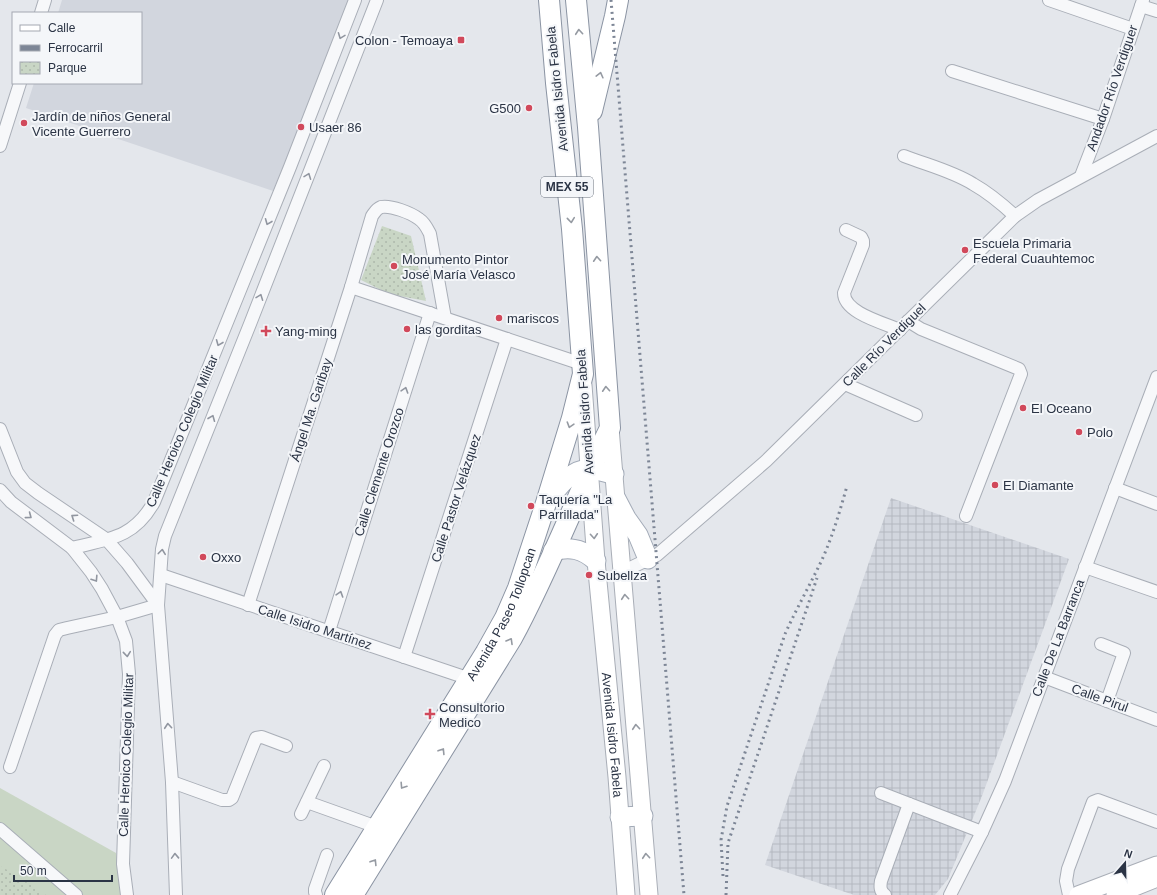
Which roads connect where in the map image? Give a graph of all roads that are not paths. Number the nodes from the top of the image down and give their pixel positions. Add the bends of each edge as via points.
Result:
1 (46, 0) edge
2 (355, 0) edge
3 (377, 0) edge
4 (549, 0) edge
5 (576, 0) edge
6 (618, 0) edge
7 (1049, 0) edge
8 (1142, 3) edge
9 (1157, 11) edge
10 (41, 12) edge
11 (1133, 29) junction
12 (952, 71) dead end
13 (20, 84) edge
14 (1103, 119) junction
15 (588, 127) junction
16 (1157, 136) edge
17 (0, 146) edge
18 (904, 156) dead end
19 (1081, 176) junction
20 (276, 202) junction
21 (295, 210) junction
22 (1015, 216) junction
23 (846, 230) dead end
24 (351, 286) junction
25 (430, 313) junction
26 (445, 318) junction
27 (904, 326) junction
28 (508, 339) junction
29 (582, 369) junction
30 (1157, 377) edge
31 (845, 384) junction
32 (916, 415) dead end
33 (0, 428) edge
34 (610, 428) junction
35 (183, 429) junction
36 (204, 436) junction
37 (590, 469) junction
38 (614, 474) junction
39 (1115, 488) junction
40 (0, 490) edge
41 (616, 499) junction
42 (546, 503) junction
43 (1157, 504) edge
44 (966, 516) dead end
45 (106, 539) junction
46 (72, 548) junction
47 (553, 551) junction
48 (648, 559) junction
49 (596, 561) junction
50 (1085, 567) junction
51 (622, 572) junction
52 (161, 575) junction
53 (1157, 592) edge
54 (248, 604) junction
55 (158, 605) junction
56 (116, 617) junction
57 (328, 631) junction
58 (1101, 644) dead end
59 (404, 657) junction
60 (1044, 677) junction
61 (470, 679) junction
62 (1107, 701) junction
63 (1157, 720) edge
64 (286, 746) dead end
65 (324, 766) dead end
66 (10, 767) dead end
67 (172, 782) junction
68 (881, 793) dead end
69 (307, 802) junction
70 (909, 804) junction
71 (301, 814) dead end
72 (643, 816) junction
73 (620, 817) junction
74 (1157, 822) edge
75 (377, 827) junction
76 (0, 829) edge
77 (982, 832) junction
78 (327, 855) dead end
79 (1157, 865) edge
80 (1157, 878) edge
81 (76, 895) edge
82 (127, 895) edge
83 (176, 895) edge
84 (316, 895) edge
85 (335, 895) edge
86 (353, 895) edge
87 (626, 895) edge
88 (650, 895) edge
89 (885, 895) edge
90 (950, 895) edge
91 (1069, 895) edge
92 (1078, 895) edge
93 (1114, 895) edge

1 - 10 street
2 -> 20 street, Calle Heroico Colegio Militar
21 -> 3 street, Calle Heroico Colegio Militar
4 -> 29 highway, Avenida Isidro Fabela / MEX 55 via 572,229
15 -> 5 highway, Avenida Isidro Fabela / MEX 55
15 -> 6 highway
7 - 11 street
8 - 9 street
8 - 11 street, Andador Río Verdiguer
11 - 14 street, Andador Río Verdiguer
12 - 14 street
13 - 17 street
14 - 19 street, Andador Río Verdiguer
34 -> 15 highway, Avenida Isidro Fabela / MEX 55
16 - 19 street, Calle Río Verdiguel
18 - 22 street via 972,183
19 - 22 street, Calle Río Verdiguel
20 - 21 street
20 -> 35 street, Calle Heroico Colegio Militar
36 -> 21 street, Calle Heroico Colegio Militar
22 - 27 street, Calle Río Verdiguel
23 - 27 street via 861,237 863,245 844,298 856,311
24 - 25 street
24 - 26 street, Ángel Ma. Garibay via 376,210 391,207 407,212 419,219 430,234
24 - 54 street, Ángel Ma. Garibay
25 - 26 street
57 -> 25 street, Calle Clemente Orozco
26 - 28 street
27 - 31 street, Calle Río Verdiguel
27 - 44 street via 921,329 1021,372
28 - 29 street
28 - 59 street, Calle Pastor Velázquez
29 - 37 main road, Avenida Isidro Fabela / MEX 55
29 -> 42 highway, Avenida Paseo Tollopcan / MEX 55 via 572,418
30 - 39 street, Calle De La Barranca
31 - 32 street
31 - 48 street, Calle Río Verdiguel via 766,460
45 -> 33 street via 25,483 17,472
34 - 37 highway, Avenida Paseo Tollopcan
34 - 38 main road, Avenida Isidro Fabela / MEX 55
35 - 36 street
35 - 45 street, Calle Heroico Colegio Militar via 147,514 124,534
52 -> 36 street, Calle Heroico Colegio Militar via 165,536
37 - 38 main road
37 - 42 main road via 577,472 564,481
37 - 47 highway, Avenida Paseo Tollopcan / MEX 55
37 -> 49 main road, Avenida Isidro Fabela / MEX 55
38 - 41 main road, Avenida Isidro Fabela / MEX 55
39 - 43 street
39 - 50 street, Calle De La Barranca
40 -> 46 street via 11,502
41 - 48 main road via 638,535
41 - 51 main road, Avenida Isidro Fabela / MEX 55
42 - 61 highway, Avenida Paseo Tollopcan / MEX 55 via 512,604 497,635
45 - 46 street, Calle Heroico Colegio Militar
45 - 55 street
46 -> 56 street, Calle Heroico Colegio Militar via 94,578
47 - 49 main road via 576,549 584,551
86 -> 47 highway, Avenida Paseo Tollopcan / MEX 55 via 512,638
48 - 51 street, Calle Río Verdiguel
49 - 73 main road, Avenida Isidro Fabela / MEX 55
50 - 53 street
50 - 60 street, Calle De La Barranca
72 -> 51 main road, Avenida Isidro Fabela / MEX 55
52 - 54 street, Calle Isidro Martínez
52 - 55 street, Calle Heroico Colegio Militar
54 - 57 street, Calle Isidro Martínez
55 - 56 street
67 -> 55 street, Calle Heroico Colegio Militar
56 - 66 street via 59,630 55,635
56 -> 82 street, Calle Heroico Colegio Militar via 126,641 128,660 123,864
57 - 59 street, Calle Isidro Martínez
58 - 62 street via 1124,653
59 - 61 street, Calle Isidro Martínez
60 - 62 street, Calle Pirul
60 - 77 street, Calle De La Barranca via 1005,781
61 -> 75 highway, Avenida Paseo Tollopcan / MEX 55
62 - 63 street, Calle Pirul
64 - 67 street via 262,737 256,738 229,800 222,800
65 - 69 street
83 -> 67 street, Calle Heroico Colegio Militar
68 - 70 street
69 - 71 street
69 - 75 street
70 - 77 street
70 - 89 street via 881,880 880,887
72 - 73 main road
88 -> 72 main road, Avenida Isidro Fabela / MEX 55
73 - 87 main road, Avenida Isidro Fabela / MEX 55
74 - 91 street via 1098,800 1092,802 1068,869 1066,881
75 - 85 highway, Avenida Paseo Tollopcan / MEX 55
76 - 81 street
77 - 90 street, Calle De La Barranca
78 - 84 street via 315,889
79 - 92 main road
80 - 93 main road

